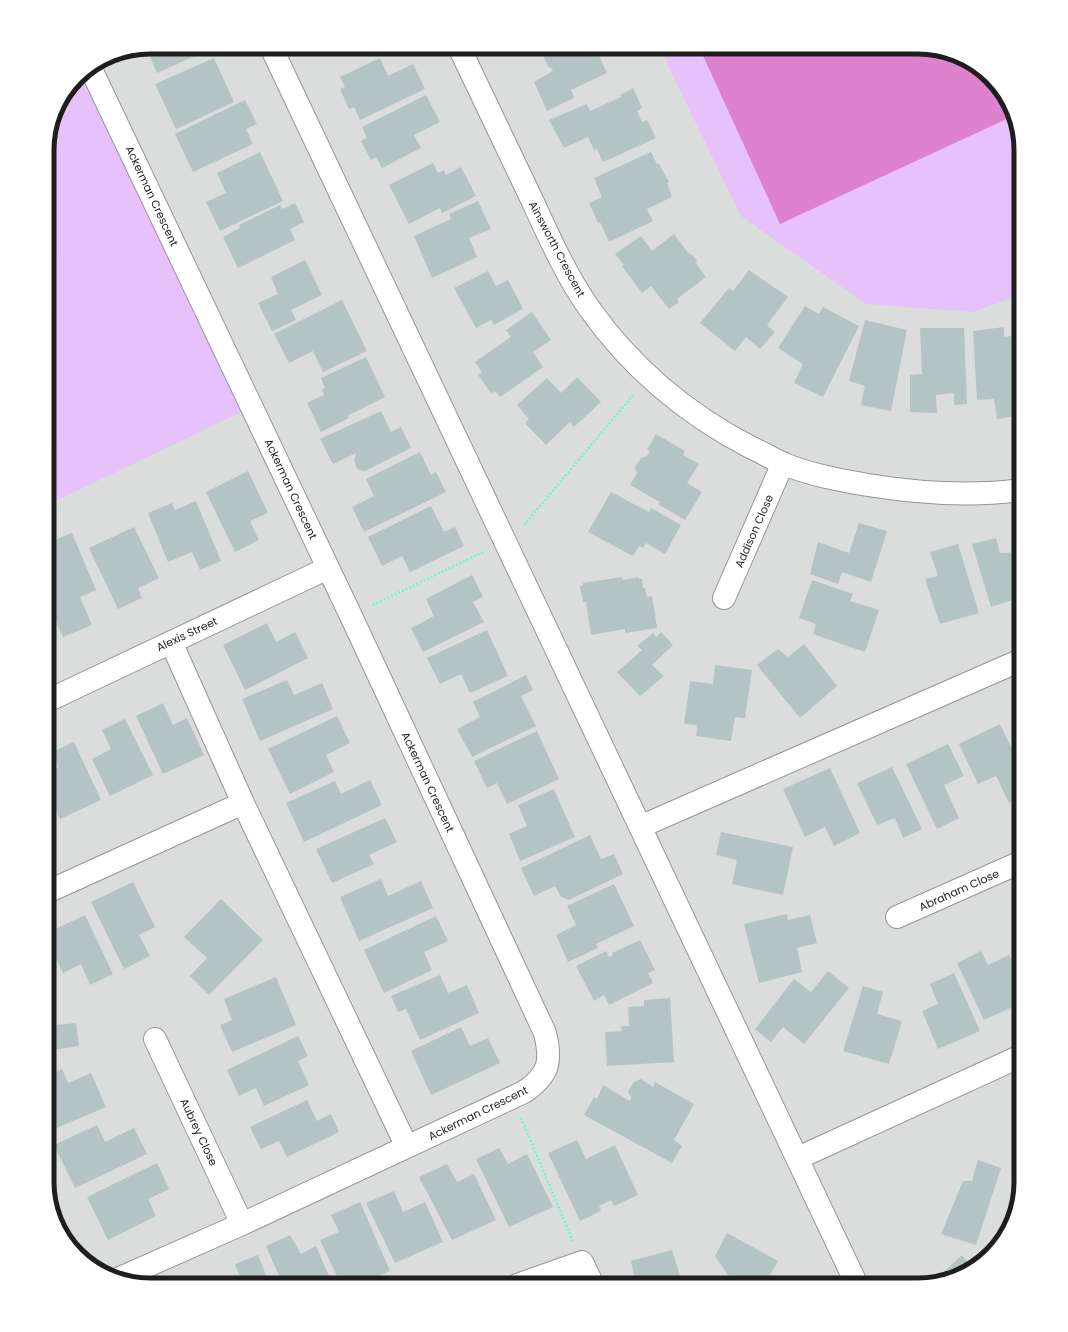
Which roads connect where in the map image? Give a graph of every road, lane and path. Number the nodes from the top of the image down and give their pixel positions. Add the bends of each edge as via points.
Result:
1 (274, 54) edge
2 (462, 54) edge
3 (93, 73) edge
4 (649, 378) junction
5 (783, 463) junction
6 (1014, 491) edge
7 (520, 530) dead end
8 (489, 549) dead end
9 (328, 568) junction
10 (724, 598) dead end
11 (351, 616) junction
12 (171, 642) junction
13 (1014, 663) edge
14 (54, 698) edge
15 (243, 803) junction
16 (642, 826) junction
17 (1014, 865) edge
18 (54, 889) edge
19 (897, 918) dead end
20 (155, 1039) dead end
21 (1014, 1059) edge
22 (513, 1098) junction
23 (407, 1147) junction
24 (798, 1158) junction
25 (242, 1224) junction
26 (582, 1262) junction
27 (126, 1275) edge
28 (537, 1278) edge
29 (590, 1278) edge
30 (854, 1278) edge

1 - 16 street via 385,292
2 - 4 street, Ainsworth Crescent via 574,284 604,328
3 - 9 street, Ackerman Crescent
4 - 5 street, Ainsworth Crescent via 696,415 744,444
4 - 7 path
5 - 6 street, Ainsworth Crescent via 838,480 897,490 939,493
5 - 10 street, Addison Close
8 - 11 path
9 - 11 street, Ackerman Crescent
9 - 12 street, Alexis Street
11 - 22 street, Ackerman Crescent via 545,1033 549,1049 544,1073 535,1084
12 - 14 street, Alexis Street
12 - 15 street
13 - 16 street
15 - 18 street
15 - 23 street
16 - 24 street
17 - 19 street, Abraham Close
20 - 25 street, Aubrey Close
21 - 24 street
22 - 23 street, Ackerman Crescent
22 - 26 path
23 - 25 street, Ackerman Crescent
24 - 30 street
25 - 27 street, Ackerman Crescent
26 - 28 street
26 - 29 street

